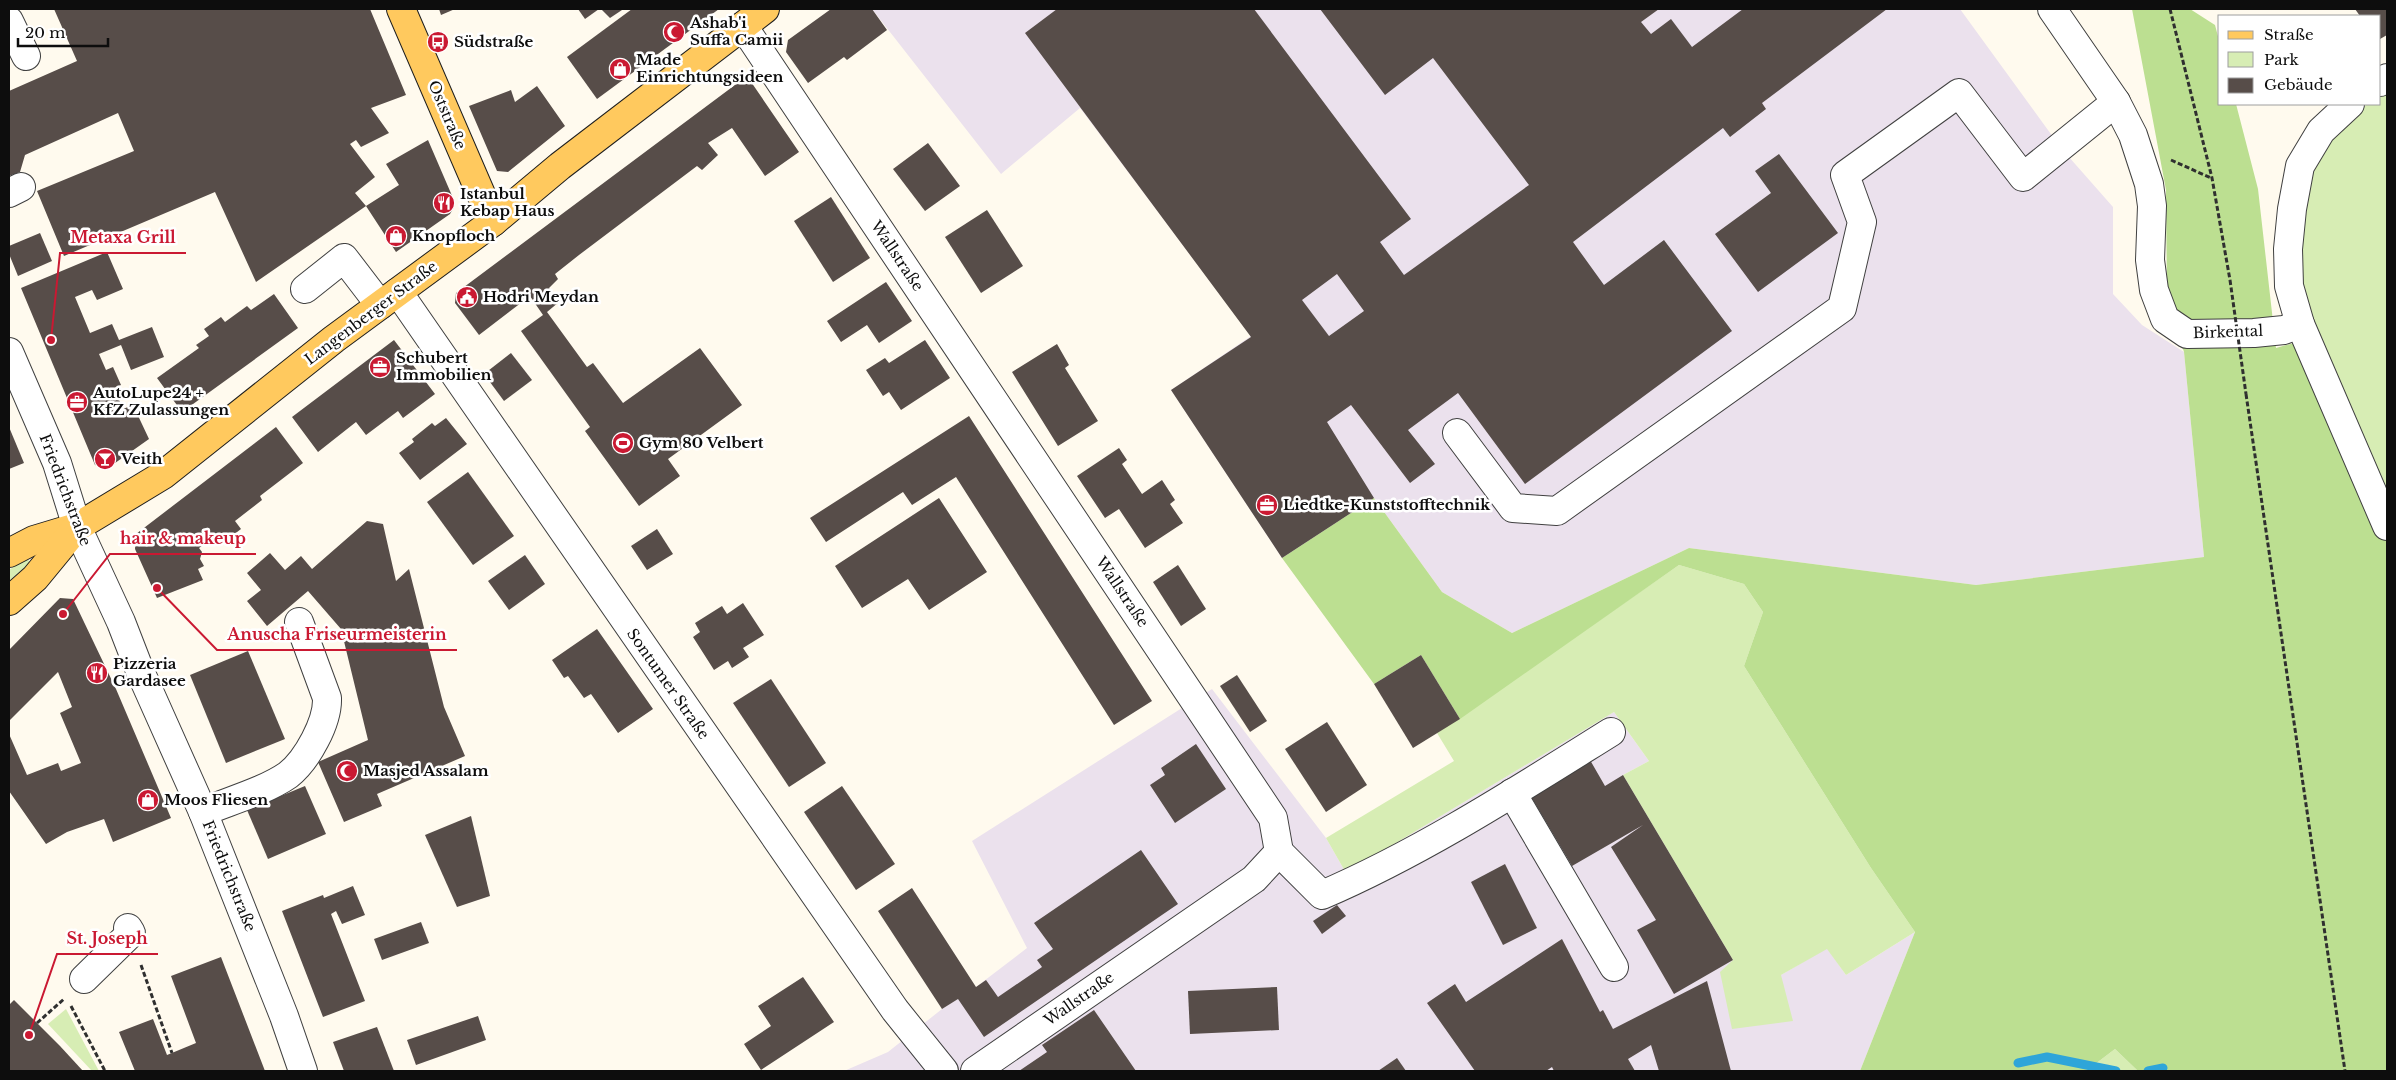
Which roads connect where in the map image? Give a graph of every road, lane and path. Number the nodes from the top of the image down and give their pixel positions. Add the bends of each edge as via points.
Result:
1 (401, 9) edge
2 (765, 9) edge
3 (2052, 9) edge
4 (2170, 9) edge
5 (9, 21) edge
6 (743, 26) junction
7 (26, 56) dead end
8 (2116, 102) junction
9 (2349, 105) edge
10 (493, 222) junction
11 (305, 289) dead end
12 (389, 298) junction
13 (2300, 324) junction
14 (9, 352) edge
15 (1457, 433) dead end
16 (2387, 526) edge
17 (77, 527) junction
18 (9, 553) edge
19 (9, 601) edge
20 (299, 622) dead end
21 (1611, 732) dead end
22 (1512, 793) junction
23 (203, 812) junction
24 (1280, 852) junction
25 (129, 931) joint
26 (1614, 967) dead end
27 (84, 978) dead end
28 (36, 1023) dead end
29 (172, 1053) dead end
30 (105, 1071) edge
31 (303, 1071) edge
32 (944, 1071) edge
33 (975, 1071) edge
34 (2345, 1071) edge

1 - 10 main road, Oststraße
2 - 6 main road, Langenberger Straße
3 - 8 street, Birkental
4 - 34 path, bridge via 2209,168 2230,280
5 - 7 street
6 - 10 main road, Langenberger Straße via 560,166
6 - 24 street, Wallstraße via 1273,818
8 - 13 street, Birkental via 2133,135 2149,184 2152,206 2150,260 2154,290 2165,319 2187,334 2254,333 2284,330
8 - 15 street via 2023,177 1959,93 1846,175 1862,222 1842,308 1557,511 1512,508
9 - 13 street via 2321,131 2300,166 2288,248 2289,286
10 - 12 main road, Langenberger Straße
11 - 12 street, Sontumer Straße via 344,258
12 - 17 main road, Langenberger Straße via 163,475
12 - 32 street, Sontumer Straße via 890,1003
13 - 16 street
14 - 17 street, Friedrichstraße via 57,463
17 - 18 main road, Langenberger Straße via 34,540
17 - 19 main road via 35,578
17 - 23 street, Friedrichstraße
20 - 23 street via 327,698 322,727 309,750 288,774
21 - 22 street
22 - 24 street via 1360,879 1322,895
22 - 26 street
23 - 31 street, Friedrichstraße
24 - 33 street, Wallstraße via 1254,879
25 - 27 street
25 - 29 path
28 - 30 path via 66,996

